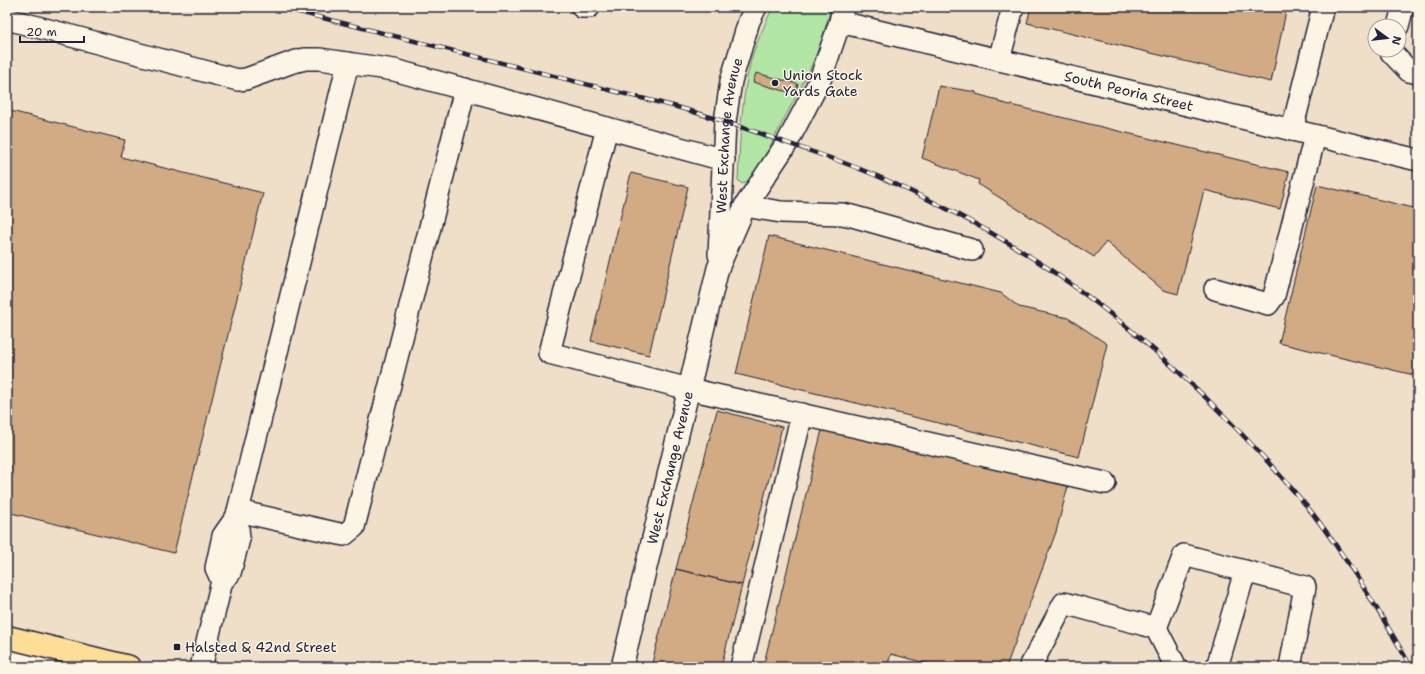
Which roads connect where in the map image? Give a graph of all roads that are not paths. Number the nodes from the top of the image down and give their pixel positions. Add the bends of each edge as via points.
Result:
1 (582, 7) edge
2 (589, 7) edge
3 (754, 7) edge
4 (1013, 7) edge
5 (1323, 7) edge
6 (1403, 7) edge
7 (841, 15) edge
8 (1400, 18) edge
9 (7, 19) edge
10 (1397, 58) edge
11 (999, 60) junction
12 (348, 63) junction
13 (1418, 74) edge
14 (465, 89) junction
15 (607, 128) junction
16 (1292, 130) junction
17 (1316, 136) junction
18 (724, 160) junction
19 (1418, 160) edge
20 (745, 206) junction
21 (972, 250) dead end
22 (718, 268) junction
23 (1215, 289) dead end
24 (689, 389) junction
25 (802, 414) junction
26 (1105, 483) dead end
27 (238, 513) junction
28 (1245, 571) junction
29 (1156, 628) junction
30 (7, 637) edge
31 (116, 665) edge
32 (201, 667) edge
33 (622, 667) edge
34 (741, 667) edge
35 (1030, 667) edge
36 (1176, 667) edge
37 (1217, 667) edge
38 (1290, 667) edge

1 - 2 street
3 - 18 street, West Exchange Avenue via 731,81
4 - 11 street
5 - 16 street
6 - 8 street
7 - 11 street, South Peoria Street
7 - 20 street, West Exchange Avenue via 820,80 787,143
9 - 12 street via 238,80 305,59 320,58
10 - 13 street via 1409,71
11 - 16 street, South Peoria Street
12 - 14 street via 394,70
12 - 27 street
14 - 15 street
14 - 27 street via 354,527 344,535
15 - 18 street
15 - 24 street via 549,353
16 - 17 street, South Peoria Street
17 - 19 street, South Peoria Street
17 - 23 street via 1274,296 1268,304
18 - 22 street, West Exchange Avenue
20 - 21 street via 781,212 842,214
20 - 22 street, West Exchange Avenue
22 - 24 street, West Exchange Avenue
24 - 25 street
24 - 33 street, West Exchange Avenue
25 - 26 street
25 - 34 street
27 - 32 street via 239,539 230,573 222,581
28 - 29 street via 1184,555
28 - 37 street
28 - 38 street via 1305,587
29 - 35 street via 1064,603
29 - 36 street
30 - 31 main road

